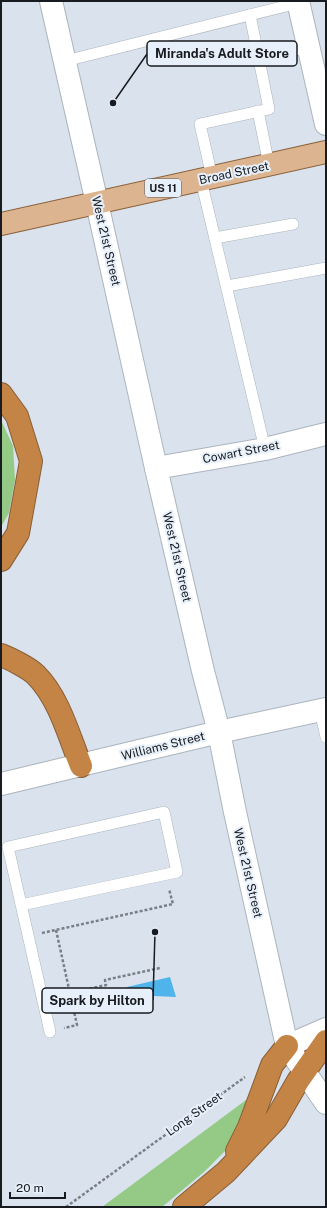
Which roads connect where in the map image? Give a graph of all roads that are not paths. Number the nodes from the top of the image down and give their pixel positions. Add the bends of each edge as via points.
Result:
1 (52, 1) edge
2 (298, 2) edge
3 (250, 15) junction
4 (308, 47) junction
5 (259, 59) junction
6 (65, 61) junction
7 (258, 111) junction
8 (326, 124) edge
9 (326, 152) edge
10 (269, 165) junction
11 (206, 179) junction
12 (97, 203) junction
13 (1, 224) edge
14 (293, 224) dead end
15 (215, 238) junction
16 (326, 268) edge
17 (226, 286) junction
18 (1, 394) edge
19 (326, 434) edge
20 (265, 449) junction
21 (156, 468) junction
22 (1, 560) edge
23 (1, 656) edge
24 (323, 710) edge
25 (219, 732) junction
26 (326, 737) edge
27 (81, 766) junction
28 (1, 784) edge
29 (21, 905) junction
30 (326, 1029) edge
31 (50, 1032) road end
32 (326, 1041) edge
33 (287, 1046) junction
34 (305, 1072) junction
35 (326, 1103) edge
36 (226, 1172) junction
37 (184, 1207) edge

1 - 6 street, West 21st Street
2 - 3 lane
2 - 4 street
3 - 5 lane
3 - 6 lane
4 - 5 lane
4 - 8 street
5 - 7 lane via 269,109
6 - 12 street, West 21st Street
7 - 10 lane
7 - 11 lane via 200,124
9 - 10 main road, Broad Street / US 11
10 - 11 main road, Broad Street / US 11
11 - 12 main road, Broad Street / US 11
11 - 15 lane
12 - 13 main road, Broad Street / US 11
12 - 21 street, West 21st Street
14 - 15 lane
15 - 17 lane
16 - 17 lane
17 - 20 lane
18 - 22 highway via 17,416 31,461 18,533
19 - 20 street, Cowart Street
20 - 21 street, Cowart Street
21 - 25 street, West 21st Street
23 - 27 highway via 36,674 56,702
24 - 25 street, Williams Street
24 - 26 lane
25 - 27 street, Williams Street
25 - 33 street, West 21st Street
27 - 28 street, Williams Street
29 - 29 lane via 177,872 164,812 8,847
29 - 31 lane
30 - 33 street
32 - 34 highway
33 - 34 street, West 21st Street
33 - 36 highway via 272,1065 249,1127
34 - 35 street, West 21st Street
34 - 36 highway via 276,1119
36 - 37 highway

